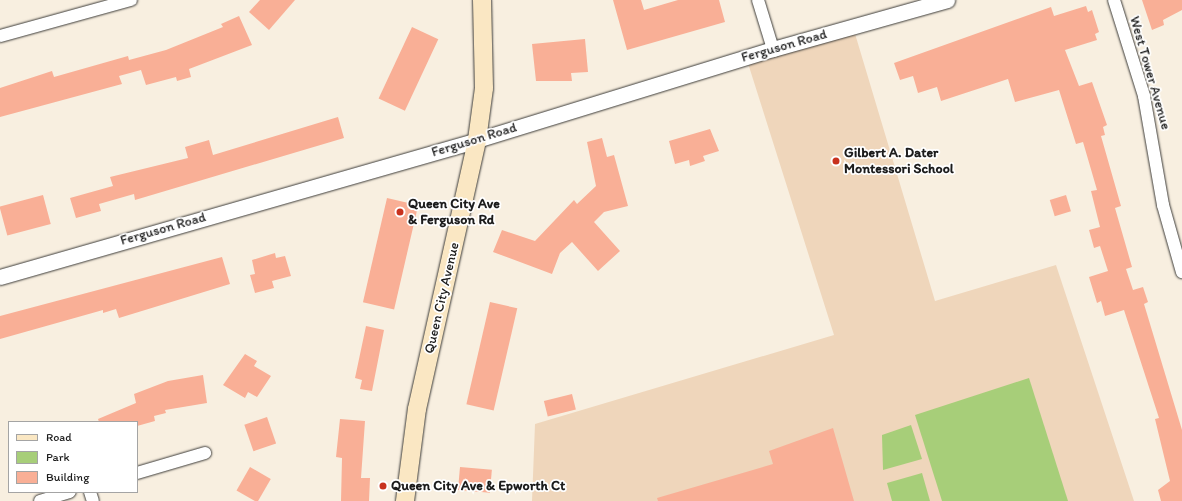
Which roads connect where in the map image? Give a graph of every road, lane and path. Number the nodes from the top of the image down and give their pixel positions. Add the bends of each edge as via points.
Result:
1 (131, 0) edge
2 (482, 0) edge
3 (758, 0) edge
4 (947, 0) edge
5 (1114, 0) edge
6 (0, 36) edge
7 (773, 48) junction
8 (477, 140) junction
9 (1182, 272) edge
10 (0, 277) edge
11 (206, 453) dead end
12 (138, 472) edge
13 (67, 493) edge
14 (40, 501) edge
15 (406, 501) edge

1 - 6 street
2 - 8 main road, Queen City Avenue via 484,88
3 - 7 street
4 - 7 street, Ferguson Road
5 - 9 street, West Tower Avenue via 1144,96 1163,205
7 - 8 street, Ferguson Road
8 - 10 street, Ferguson Road
8 - 15 main road, Queen City Avenue via 417,408
11 - 12 street
13 - 14 street

